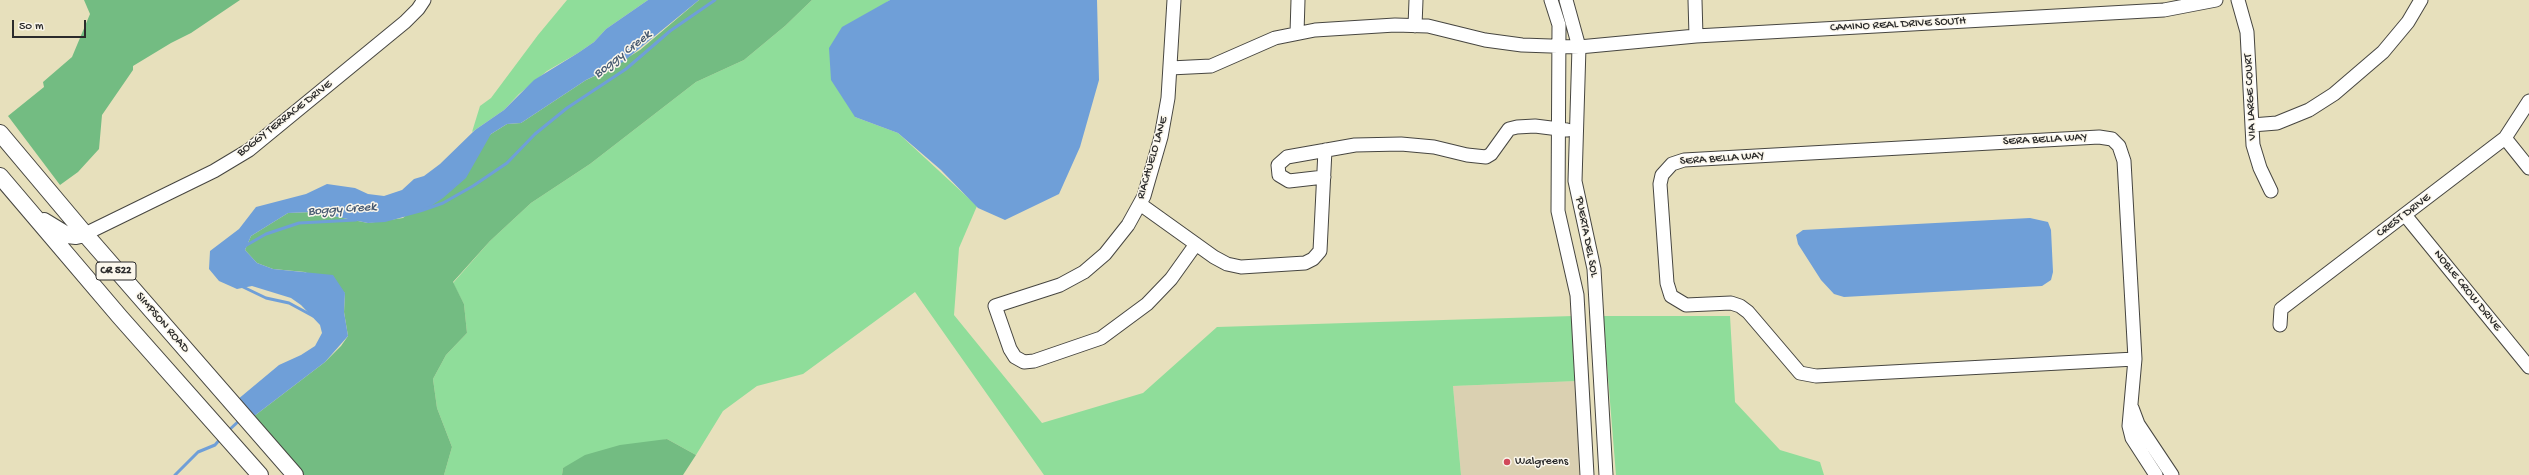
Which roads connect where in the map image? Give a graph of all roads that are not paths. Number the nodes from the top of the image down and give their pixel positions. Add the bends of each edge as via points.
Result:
1 (424, 0) edge
2 (1174, 0) edge
3 (1298, 0) edge
4 (1416, 0) edge
5 (1551, 0) edge
6 (1566, 0) edge
7 (1695, 0) edge
8 (2216, 0) edge
9 (2238, 0) edge
10 (2421, 0) edge
11 (1415, 26) junction
12 (1297, 34) junction
13 (1696, 36) junction
14 (1560, 47) junction
15 (1579, 47) junction
16 (1170, 68) junction
17 (2529, 101) edge
18 (2252, 125) junction
19 (1559, 129) junction
20 (1576, 132) junction
21 (0, 133) edge
22 (2505, 138) junction
23 (1325, 150) junction
24 (2529, 168) edge
25 (0, 176) edge
26 (1324, 177) junction
27 (2271, 191) dead end
28 (23, 203) junction
29 (1140, 204) junction
30 (2406, 215) junction
31 (84, 234) junction
32 (1196, 244) junction
33 (1592, 258) junction
34 (1570, 262) junction
35 (2280, 325) dead end
36 (2135, 358) junction
37 (2529, 367) edge
38 (2131, 407) junction
39 (257, 472) edge
40 (295, 475) edge
41 (1587, 475) edge
42 (1606, 475) edge
43 (2156, 475) edge
44 (2172, 475) edge

1 - 31 street, BOGGY TERRACE DRIVE via 405,22 249,150 214,171
2 - 16 street, RIACHUELO LANE
3 - 12 street
4 - 11 street
5 - 14 street, PUERTA DEL SOL via 1559,25
6 - 15 street, PUERTA DEL SOL
7 - 13 street
8 - 13 street, CAMINO REAL DRIVE SOUTH via 2164,10
9 - 18 street, VIA LARGE COURT via 2248,32
10 - 18 street via 2408,22 2383,52 2334,94 2309,110 2278,123
11 - 12 street, CAMINO REAL DRIVE SOUTH via 1323,29
11 - 14 street, CAMINO REAL DRIVE SOUTH via 1428,26 1515,44
12 - 16 street, CAMINO REAL DRIVE SOUTH via 1275,38 1211,66
13 - 15 street, CAMINO REAL DRIVE SOUTH
14 - 15 street, CAMINO REAL DRIVE SOUTH
14 - 19 street, PUERTA DEL SOL
15 - 20 street, PUERTA DEL SOL
16 - 29 street, RIACHUELO LANE via 1162,136
17 - 22 street, CREST DRIVE
18 - 27 street, VIA LARGE COURT via 2254,151
19 - 20 street
19 - 23 street via 1535,126 1517,126 1509,129 1486,157 1434,147 1401,144 1355,145
19 - 34 street, PUERTA DEL SOL via 1558,211
20 - 33 street, PUERTA DEL SOL via 1575,182
21 - 31 main road, SIMPSON ROAD / CR 522
22 - 24 street
22 - 30 street, CREST DRIVE
23 - 26 street
23 - 26 street via 1287,157 1278,165 1279,175 1289,181
25 - 28 main road, CR 522
26 - 32 street via 1320,251 1313,259 1305,263 1241,267 1227,264
28 - 31 main road via 55,229 76,236
28 - 39 main road, CR 522
29 - 32 street
29 - 32 street, RIACHUELO LANE via 1128,225 1105,254 1084,272 1060,284 995,306 1015,357 1024,362 1034,362 1082,346 1123,324 1171,279
30 - 35 street, CREST DRIVE via 2281,309
30 - 37 street, NOBLE CROW DRIVE
31 - 40 main road, SIMPSON ROAD / CR 522
33 - 34 street
33 - 42 street, PUERTA DEL SOL via 1599,333
34 - 41 street, PUERTA DEL SOL via 1577,295
36 - 36 street, SERA BELLA WAY via 1816,376 1800,373 1740,306 1731,303 1686,305 1671,296 1667,283 1660,184 1662,175 1672,164 1684,160 2108,138 2116,142 2123,155
36 - 38 street, SERA BELLA WAY
38 - 43 street, SERA BELLA WAY via 2129,426 2132,438
38 - 44 street, SERA BELLA WAY via 2138,424

